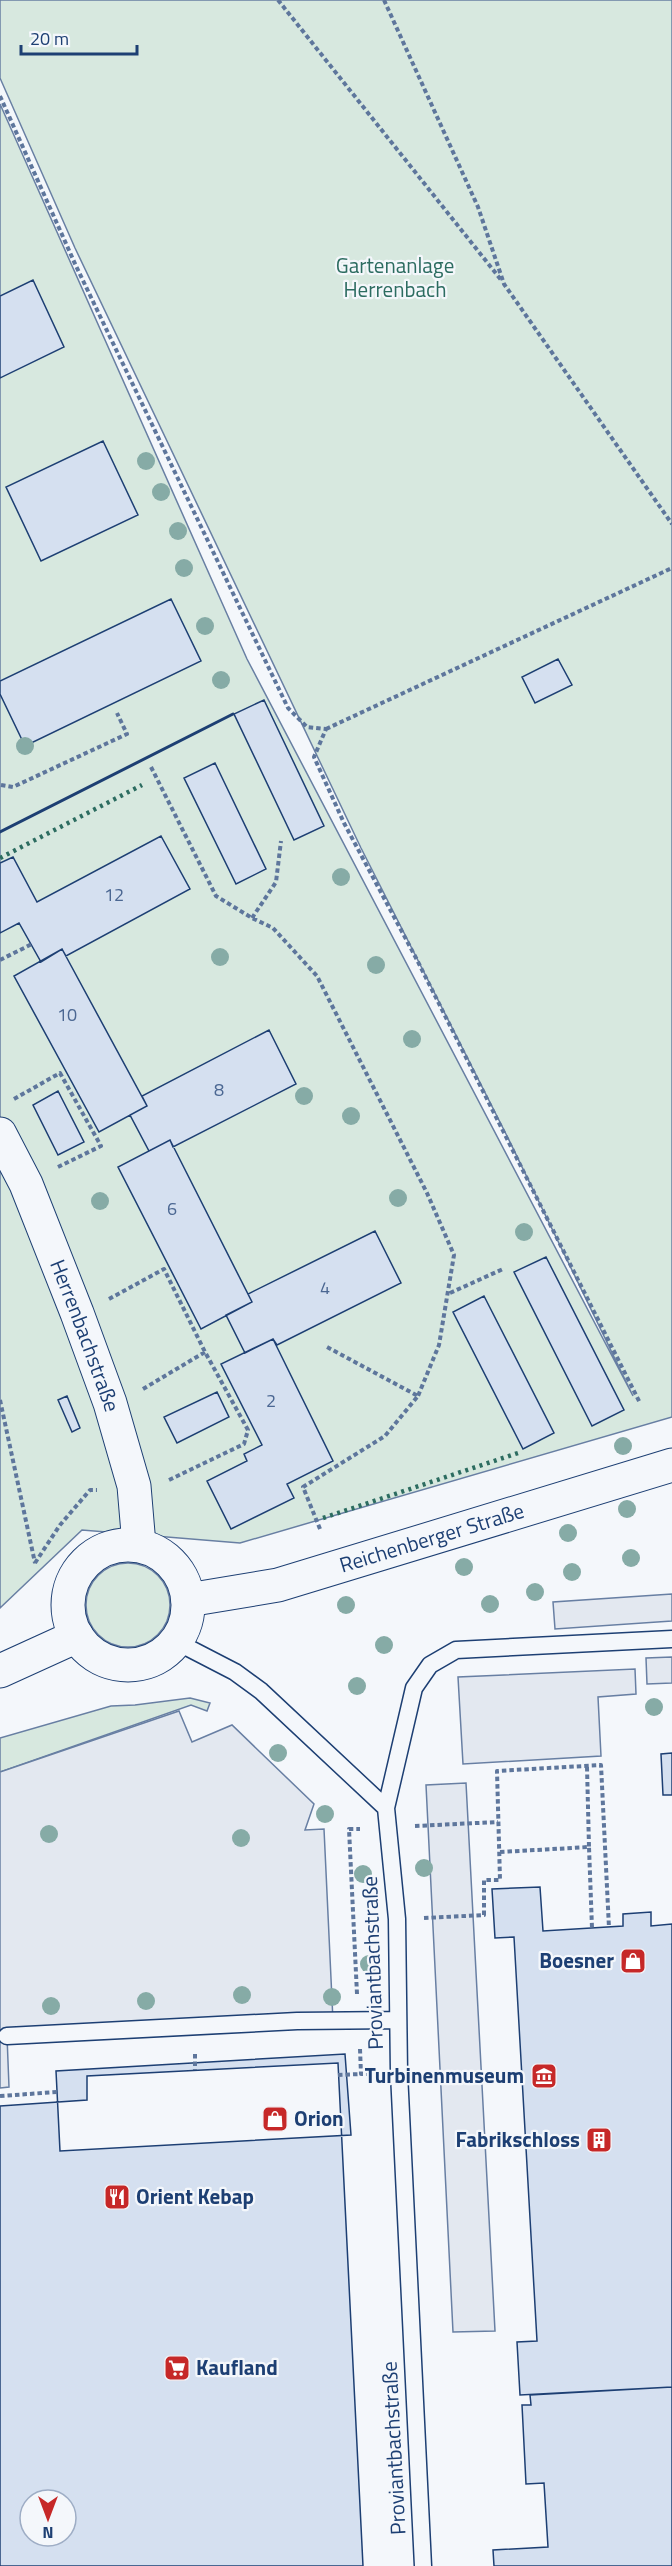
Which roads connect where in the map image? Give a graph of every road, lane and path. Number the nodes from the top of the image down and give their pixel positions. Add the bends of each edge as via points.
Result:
1 (278, 0) edge
2 (384, 0) edge
3 (0, 96) edge
4 (504, 284) junction
5 (672, 524) edge
6 (672, 568) edge
7 (117, 713) dead end
8 (326, 729) junction
9 (151, 767) dead end
10 (1, 785) edge
11 (281, 842) dead end
12 (252, 918) junction
13 (32, 944) dead end
14 (0, 960) edge
15 (10, 1102) dead end
16 (0, 1134) edge
17 (26, 1184) junction
18 (503, 1269) dead end
19 (450, 1294) junction
20 (77, 1313) junction
21 (327, 1347) dead end
22 (205, 1352) junction
23 (418, 1396) junction
24 (0, 1400) edge
25 (110, 1403) junction
26 (640, 1403) dead end
27 (672, 1465) edge
28 (134, 1486) junction
29 (320, 1528) dead end
30 (139, 1545) junction
31 (188, 1600) junction
32 (77, 1636) junction
33 (672, 1639) edge
34 (175, 1641) junction
35 (0, 1671) edge
36 (587, 1767) junction
37 (386, 1808) junction
38 (589, 1846) junction
39 (500, 1852) junction
40 (397, 1919) junction
41 (592, 1928) dead end
42 (609, 1928) dead end
43 (398, 2020) junction
44 (7, 2036) dead end
45 (195, 2052) dead end
46 (195, 2070) dead end
47 (361, 2074) dead end
48 (338, 2075) dead end
49 (57, 2092) dead end
50 (0, 2096) edge
51 (423, 2566) edge

1 - 4 path
2 - 4 path via 478,207
3 - 8 path via 75,266 288,708 307,727
4 - 5 path
6 - 8 path
7 - 10 path via 127,734 13,787
8 - 26 path via 314,757 327,785
9 - 12 path via 216,896
11 - 12 path via 276,882
12 - 19 path via 273,928 317,976 422,1183 454,1255
13 - 14 path
15 - 17 path via 60,1073 101,1146
16 - 17 street, Herrenbachstraße
17 - 20 street, Herrenbachstraße
18 - 19 path
19 - 23 path via 439,1345
20 - 22 path via 164,1269
20 - 25 street, Herrenbachstraße
21 - 23 path
22 - 25 path
22 - 28 path via 248,1430 244,1444 170,1479
23 - 29 path via 385,1436 303,1487
24 - 28 path via 35,1563 90,1490
25 - 28 street, Herrenbachstraße
27 - 31 street, Reichenberger Straße via 278,1585
28 - 30 street, Herrenbachstraße
30 - 31 street via 172,1564 183,1581
30 - 32 street via 117,1545 96,1553 79,1568 70,1588 67,1610
31 - 34 street via 187,1617
32 - 34 street via 84,1647 100,1658 118,1664 156,1658
32 - 35 street
33 - 37 lane, Proviantbachstraße via 456,1650 430,1665 414,1688
34 - 37 lane via 235,1672 261,1691
36 - 38 path
36 - 39 path via 497,1771
36 - 42 path via 601,1765
37 - 40 lane, Proviantbachstraße
38 - 39 path
38 - 41 path
39 - 40 path via 500,1880 484,1880 484,1916
40 - 43 lane, Proviantbachstraße
43 - 44 lane via 297,2021
43 - 51 lane, Proviantbachstraße
45 - 46 path
47 - 48 path
49 - 50 path

